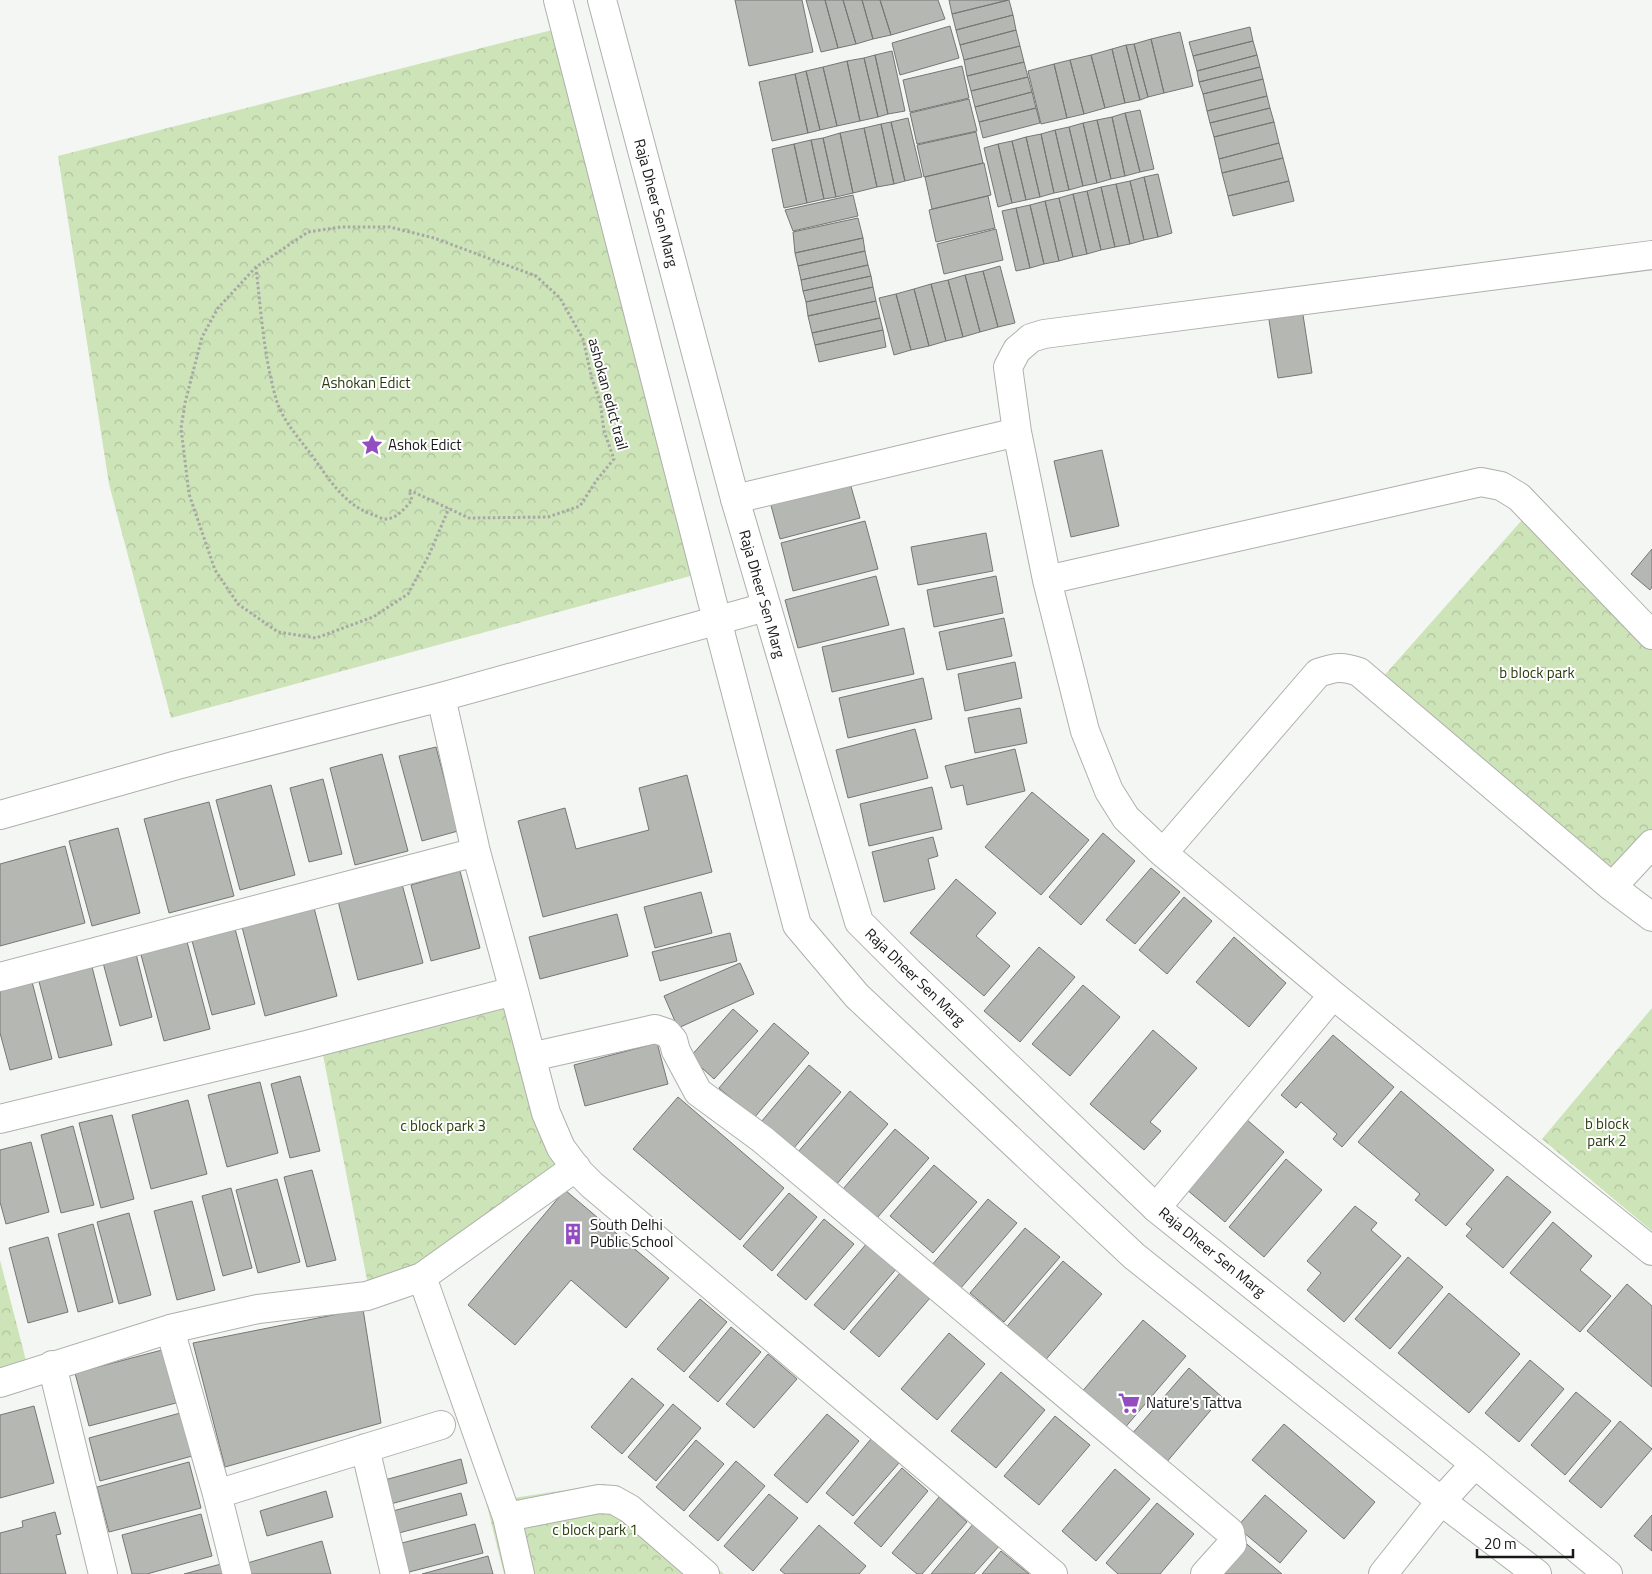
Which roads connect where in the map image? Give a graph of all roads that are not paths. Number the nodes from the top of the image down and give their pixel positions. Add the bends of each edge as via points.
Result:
1 (558, 0) edge
2 (602, 0) edge
3 (1652, 256) edge
4 (1017, 432) junction
5 (735, 499) junction
6 (1047, 580) junction
7 (766, 607) junction
8 (717, 620) junction
9 (1652, 635) edge
10 (442, 697) junction
11 (0, 815) edge
12 (1652, 844) edge
13 (476, 852) junction
14 (1163, 853) junction
15 (1612, 887) junction
16 (1652, 917) edge
17 (0, 978) edge
18 (514, 991) junction
19 (1333, 995) junction
20 (531, 1057) junction
21 (1, 1114) edge
22 (576, 1167) junction
23 (1156, 1208) junction
24 (1652, 1251) edge
25 (422, 1277) junction
26 (170, 1329) junction
27 (52, 1365) junction
28 (0, 1383) edge
29 (441, 1424) dead end
30 (365, 1448) junction
31 (1475, 1464) junction
32 (216, 1494) junction
33 (1441, 1502) junction
34 (506, 1517) junction
35 (103, 1574) edge
36 (237, 1574) edge
37 (395, 1574) edge
38 (520, 1574) edge
39 (705, 1574) edge
40 (1053, 1574) edge
41 (1205, 1574) edge
42 (1382, 1574) edge
43 (1536, 1574) edge
44 (1608, 1574) edge

1 - 8 street
2 - 5 street, Raja Dheer Sen Marg
3 - 4 street via 1044,334 1031,338 1016,350 1008,366
4 - 5 street
4 - 6 street
5 - 7 street, Raja Dheer Sen Marg
6 - 9 street via 1481,482 1501,486 1519,497
6 - 14 street via 1085,731 1109,791 1126,818
7 - 8 street
7 - 23 street, Raja Dheer Sen Marg via 859,922
8 - 10 street
8 - 33 street via 797,925 857,996 1134,1256
10 - 11 street via 176,765
10 - 13 street
12 - 15 street
13 - 17 street
13 - 18 street
14 - 15 street via 1318,674 1335,667 1360,672
14 - 19 street
15 - 16 street
18 - 20 street
18 - 21 street via 306,1045
19 - 23 street
19 - 24 street
20 - 22 street via 546,1113 561,1148
20 - 41 street via 655,1029 667,1033 698,1092 762,1139 1230,1532 1232,1544
22 - 25 street
22 - 40 street via 592,1185
23 - 31 street, Raja Dheer Sen Marg
25 - 26 street via 367,1296 258,1309
25 - 34 street
26 - 27 street
26 - 32 street
27 - 28 street
27 - 35 street
29 - 30 street
30 - 32 street
30 - 37 street
31 - 33 street
31 - 44 street, Raja Dheer Sen Marg
32 - 36 street
33 - 42 street
33 - 43 street
34 - 38 street
34 - 39 street via 600,1499 614,1500

